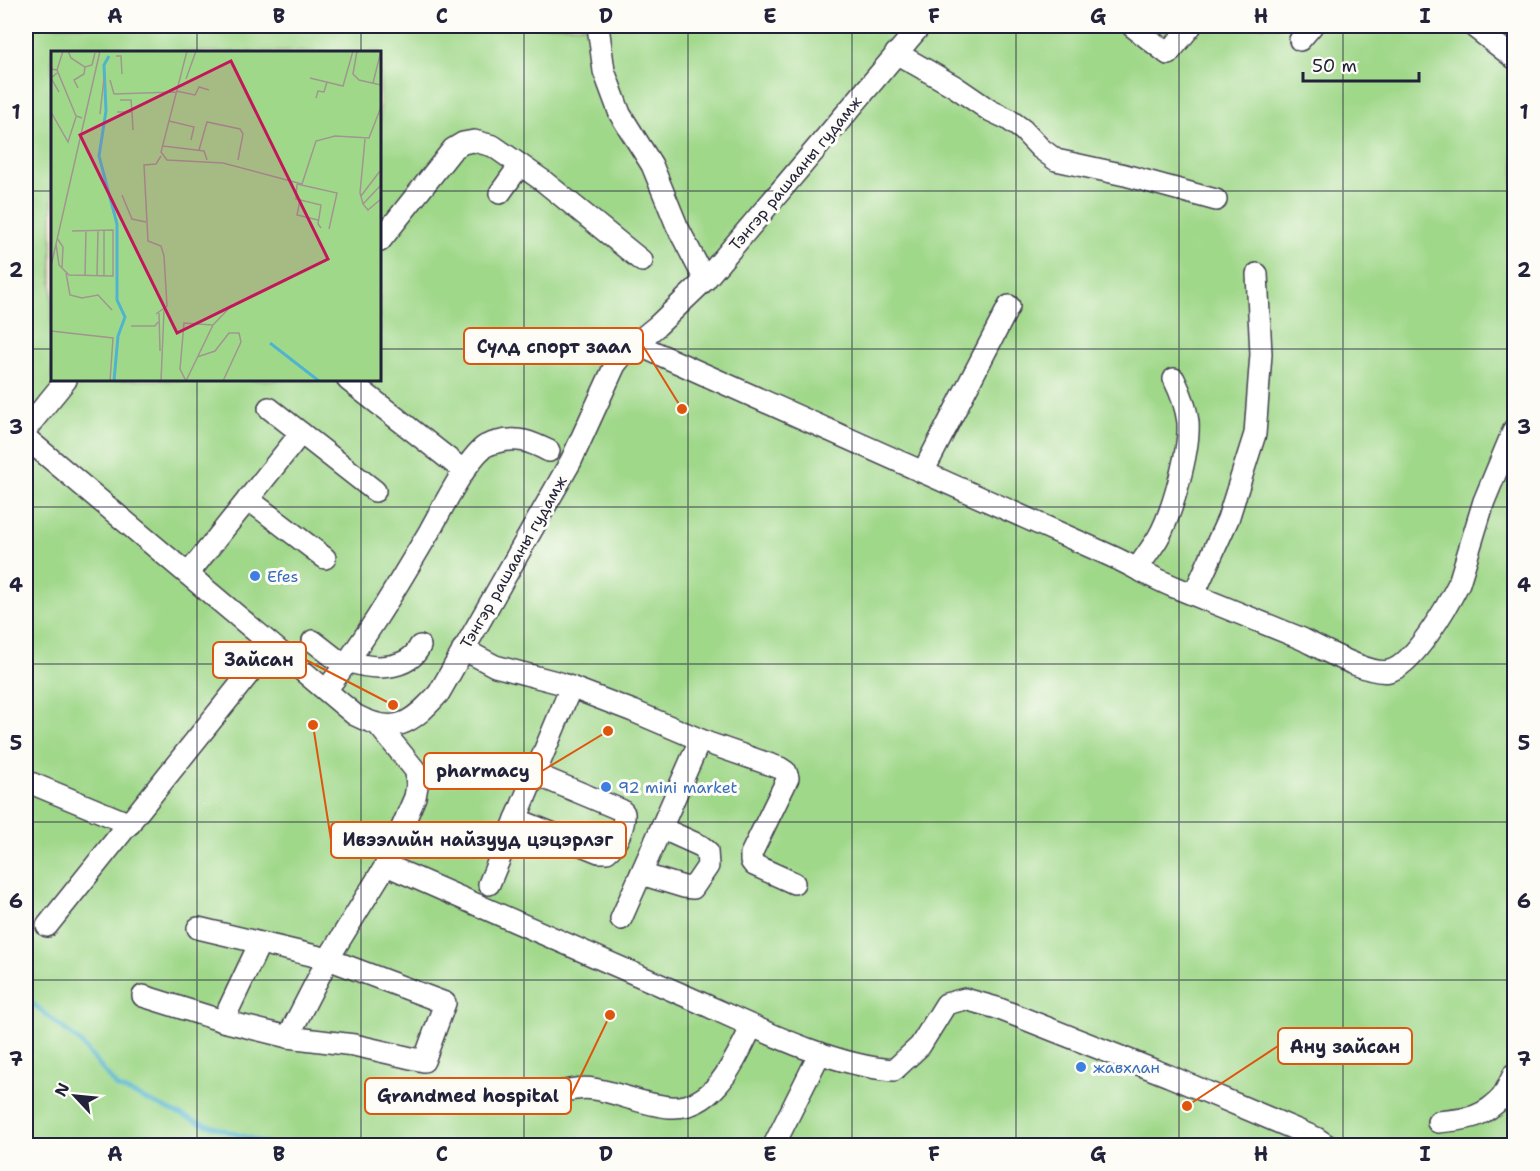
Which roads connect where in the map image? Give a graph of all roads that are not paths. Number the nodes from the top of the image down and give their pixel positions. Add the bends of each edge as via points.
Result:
1 (598, 26) edge
2 (920, 26) edge
3 (1132, 26) edge
4 (1191, 26) edge
5 (1473, 26) edge
6 (896, 53) junction
7 (1515, 58) edge
8 (520, 165) junction
9 (500, 193) dead end
10 (1216, 200) dead end
11 (381, 240) edge
12 (642, 261) dead end
13 (1257, 274) dead end
14 (705, 280) junction
15 (1009, 306) dead end
16 (636, 344) junction
17 (1174, 379) dead end
18 (65, 381) edge
19 (349, 381) edge
20 (269, 408) dead end
21 (26, 429) edge
22 (1515, 429) edge
23 (301, 433) junction
24 (26, 438) edge
25 (549, 451) dead end
26 (464, 471) junction
27 (923, 472) junction
28 (375, 491) dead end
29 (248, 499) junction
30 (325, 558) dead end
31 (1137, 568) junction
32 (188, 574) junction
33 (1194, 594) junction
34 (313, 641) dead end
35 (271, 646) junction
36 (420, 646) dead end
37 (463, 649) junction
38 (347, 663) junction
39 (571, 687) junction
40 (326, 690) junction
41 (379, 726) junction
42 (700, 740) junction
43 (535, 774) junction
44 (26, 782) edge
45 (516, 819) junction
46 (130, 824) junction
47 (661, 828) junction
48 (386, 865) junction
49 (641, 874) junction
50 (794, 883) dead end
51 (489, 884) dead end
52 (621, 919) dead end
53 (47, 926) dead end
54 (198, 928) dead end
55 (259, 945) junction
56 (328, 960) junction
57 (143, 996) dead end
58 (223, 1021) junction
59 (752, 1026) junction
60 (288, 1037) junction
61 (820, 1053) junction
62 (1515, 1074) edge
63 (508, 1092) dead end
64 (1509, 1100) edge
65 (1438, 1122) dead end
66 (778, 1146) edge
67 (1328, 1146) edge

1 - 14 street via 604,71 620,114 652,165
2 - 6 street, Тэнгэр рашааны гудамж
3 - 4 street via 1168,54
5 - 7 street
6 - 10 street via 1008,119 1056,160
6 - 14 street, Тэнгэр рашааны гудамж
8 - 9 street
8 - 11 street via 493,146 474,141 464,143 453,149
8 - 12 street
13 - 33 street via 1261,354 1255,434 1228,519
14 - 16 street, Тэнгэр рашааны гудамж
15 - 27 street
16 - 27 street
16 - 37 street, Тэнгэр рашааны гудамж via 615,365 571,461
17 - 31 street via 1183,398 1188,425 1177,493 1159,536
18 - 21 street
19 - 26 street
20 - 23 street
22 - 33 street via 1494,475 1459,583 1418,648 1397,668 1387,672 1350,663
23 - 28 street
23 - 29 street
24 - 32 street
25 - 26 street via 526,440 509,439 485,446
26 - 38 street via 381,613
27 - 31 street
29 - 30 street
29 - 32 street
31 - 33 street
32 - 35 street
34 - 38 street
35 - 40 street
35 - 46 street
36 - 38 street via 407,662 372,667
37 - 39 street via 495,666
37 - 41 street, Тэнгэр рашааны гудамж via 429,704 408,721
38 - 40 street
39 - 42 street
39 - 43 street
40 - 41 street via 355,715
41 - 48 street via 416,771 417,786
42 - 47 street
42 - 50 street via 786,772 788,778 751,861
43 - 45 street
43 - 45 street via 621,810 624,820 613,848 600,852
44 - 46 street
45 - 51 street
46 - 53 street
47 - 49 street
47 - 49 street via 701,846 707,851 708,866 693,888
48 - 56 street
48 - 59 street
49 - 52 street
54 - 55 street
55 - 56 street
55 - 58 street
56 - 60 street
56 - 60 street via 445,1003 424,1061 354,1045
57 - 58 street
58 - 60 street
59 - 61 street
59 - 63 street via 711,1093 689,1106 669,1107 593,1089 546,1094
61 - 66 street via 775,1143
61 - 67 street via 876,1069 894,1070 921,1046 946,1004 965,999 997,1008 1179,1081
62 - 64 street
64 - 65 street via 1478,1116

